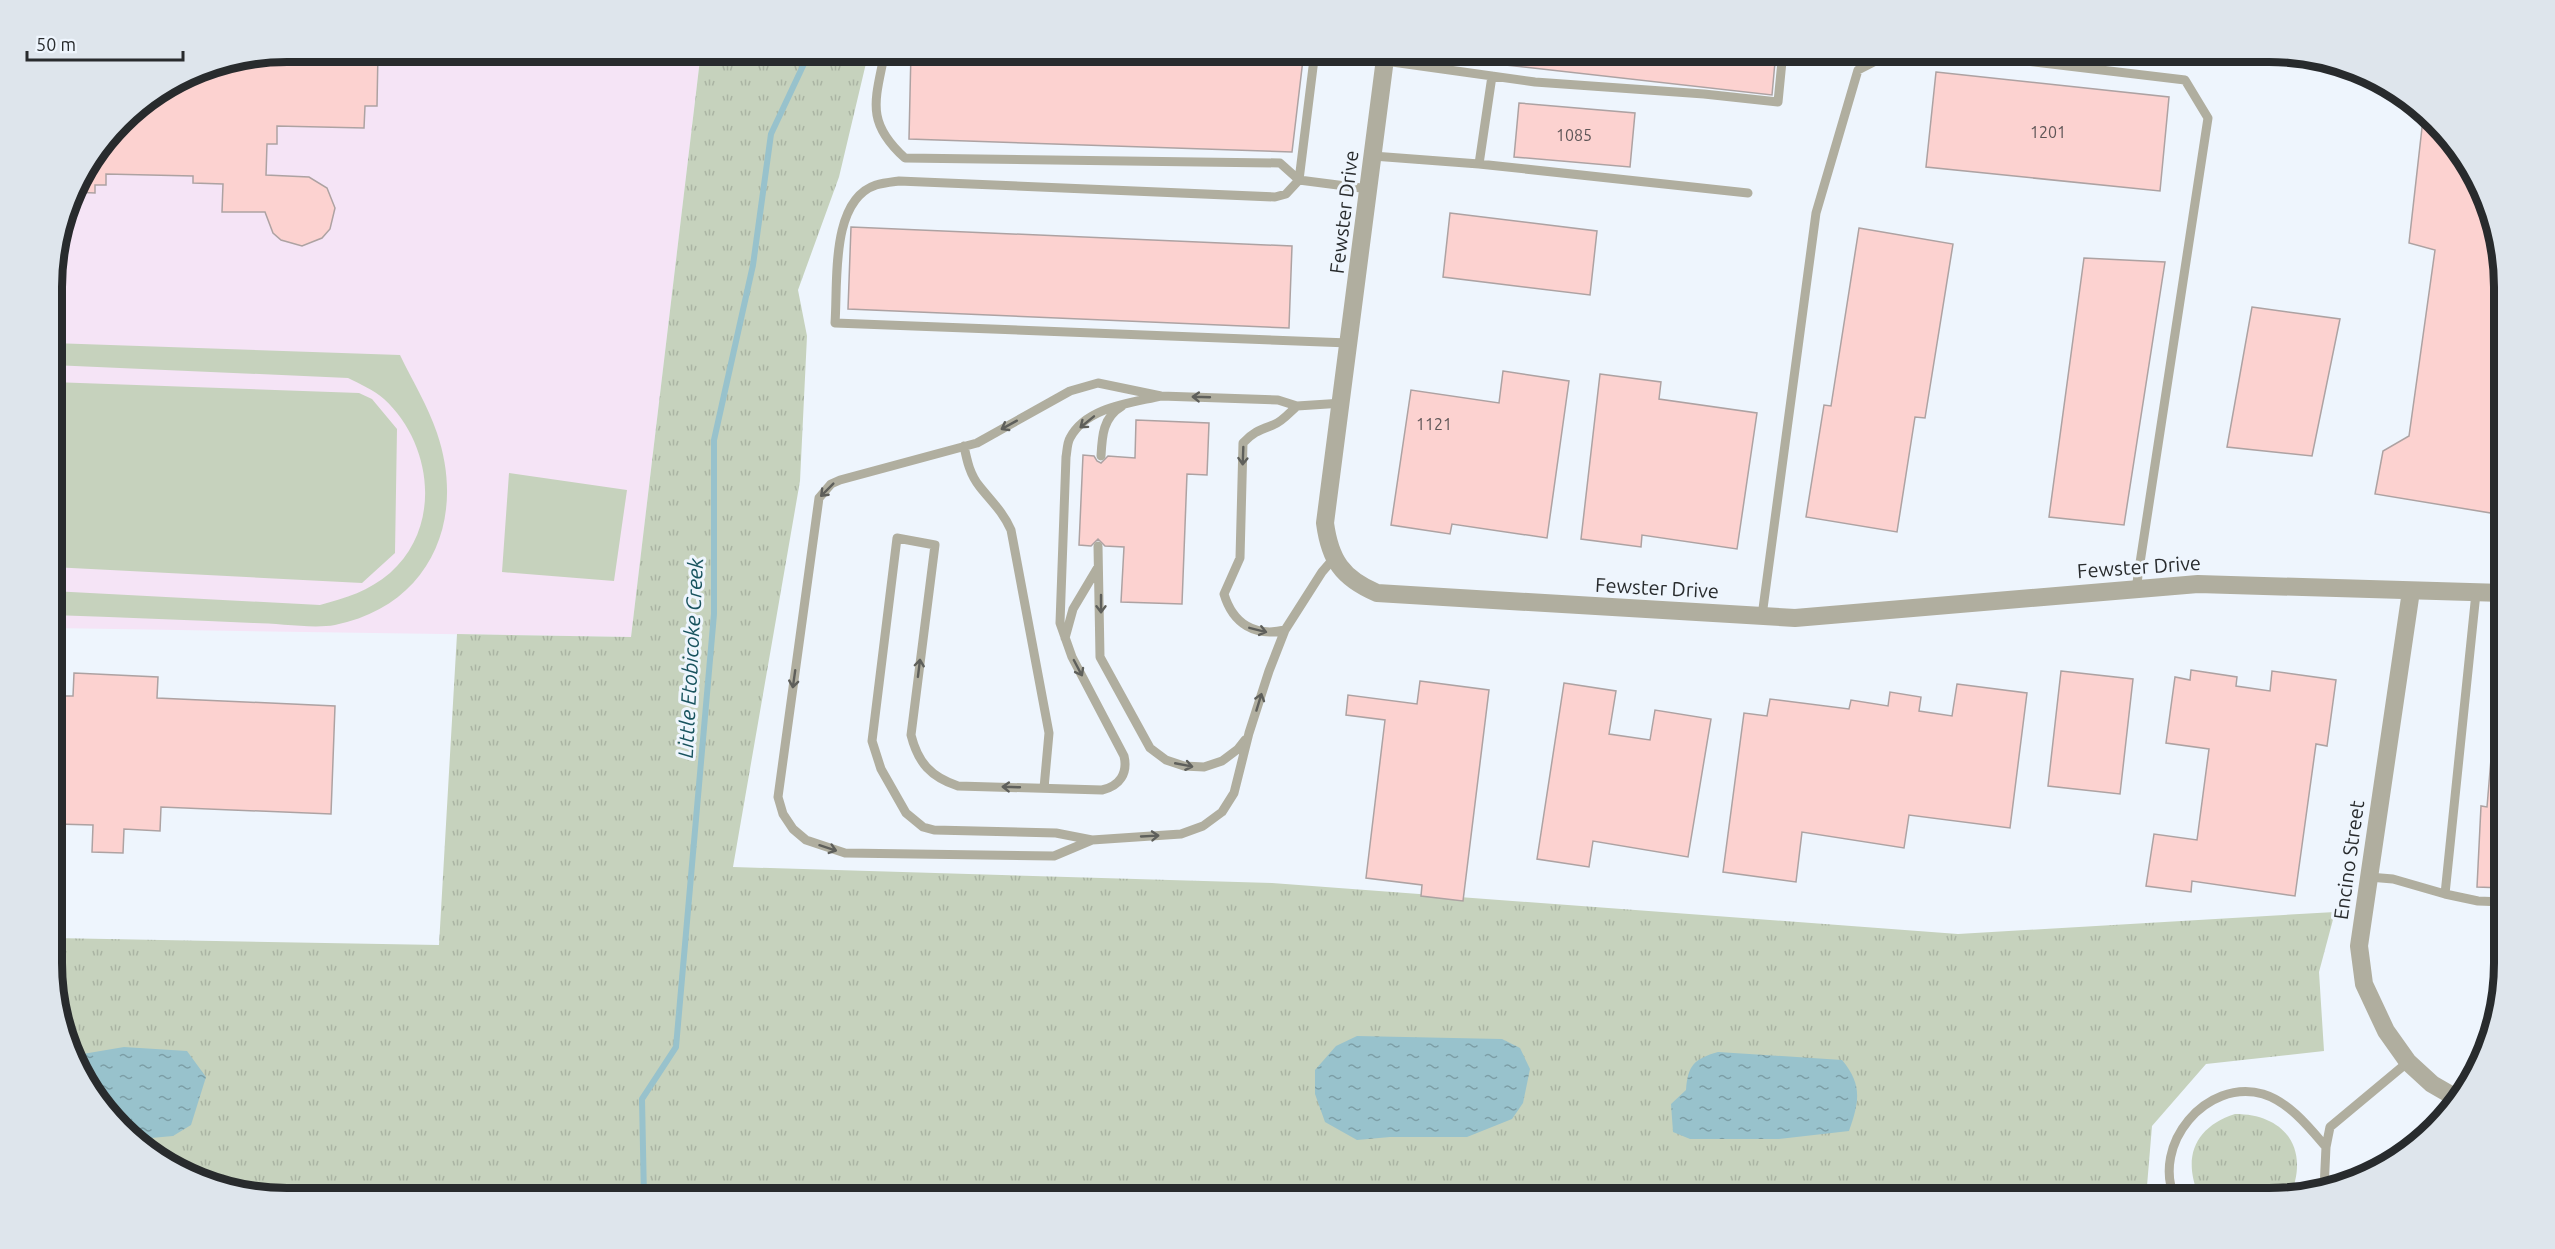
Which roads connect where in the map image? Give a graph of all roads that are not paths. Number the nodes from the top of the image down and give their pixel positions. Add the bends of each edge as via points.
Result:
1 (883, 62) edge
2 (1315, 62) edge
3 (1385, 62) edge
4 (1418, 62) edge
5 (1782, 62) edge
6 (1874, 62) edge
7 (2035, 62) edge
8 (1492, 76) junction
9 (1373, 156) junction
10 (1479, 164) junction
11 (1299, 180) junction
12 (1369, 189) junction
13 (1748, 193) dead end
14 (1350, 343) junction
15 (1161, 396) junction
16 (1343, 403) junction
17 (1127, 404) junction
18 (1297, 406) junction
19 (964, 446) junction
20 (1101, 456) dead end
21 (1098, 546) dead end
22 (1335, 558) junction
23 (1098, 567) junction
24 (2136, 589) junction
25 (2411, 591) junction
26 (2476, 593) junction
27 (2493, 593) edge
28 (1762, 616) junction
29 (1285, 630) junction
30 (1064, 641) junction
31 (1249, 733) junction
32 (1044, 788) junction
33 (1092, 840) junction
34 (2369, 877) junction
35 (2445, 894) junction
36 (2493, 902) edge
37 (2408, 1062) junction
38 (2450, 1095) edge
39 (2326, 1147) junction
40 (2324, 1181) edge
41 (2172, 1188) edge

1 - 11 lane via 875,117 883,134 905,158 1280,163
2 - 11 lane
3 - 9 street, Fewster Drive
4 - 8 lane
5 - 8 lane via 1778,102
6 - 28 lane via 1858,70 1816,213
7 - 24 lane via 2186,80 2208,118
8 - 10 lane
9 - 10 lane
9 - 12 street, Fewster Drive
10 - 13 lane
11 - 12 lane
11 - 14 lane via 1286,194 1275,197 899,181 875,185 854,201 842,223 835,323
12 - 14 street, Fewster Drive
14 - 16 street, Fewster Drive
15 - 17 lane
18 -> 15 lane via 1278,400
15 -> 19 lane via 1112,384 1084,386 977,443
16 - 18 lane
16 - 22 street, Fewster Drive via 1325,523 1328,548
17 - 20 lane via 1108,419
17 -> 30 lane via 1106,409 1086,421 1069,439 1060,623
18 -> 29 lane via 1275,425 1263,427 1243,443 1240,558 1224,594 1236,618 1246,627 1259,632
19 - 32 lane via 979,486 999,508 1011,530 1049,733
19 -> 33 lane via 840,480 819,498 778,797 783,814 806,840 845,853 1054,856
21 - 23 lane
22 - 28 street, Fewster Drive via 1358,585 1377,593
22 - 29 lane
23 - 30 lane via 1072,609
23 -> 31 lane via 1100,657 1150,748 1175,763 1204,767 1222,761 1238,749
24 - 25 street, Fewster Drive via 2198,584
24 - 28 street, Fewster Drive via 1795,618
25 - 26 street, Fewster Drive
25 - 34 street, Encino Street
26 - 27 street, Fewster Drive
26 - 35 lane
31 -> 29 lane
30 -> 32 lane via 1124,756 1125,771 1117,784 1102,790
33 -> 31 lane via 1181,834 1203,826 1222,812 1234,793
32 -> 33 lane via 958,786 940,780 915,753 911,735 935,545 897,538 872,741 881,769 906,813 923,827 934,830 1056,833
34 - 35 lane via 2393,879
34 - 37 street, Encino Street via 2359,946 2364,984 2386,1031
35 - 36 lane
37 - 38 street, Encino Street
37 - 39 lane via 2331,1127
39 - 40 lane
39 - 41 lane via 2306,1122 2279,1102 2264,1095 2234,1092 2199,1110 2176,1137 2168,1172

